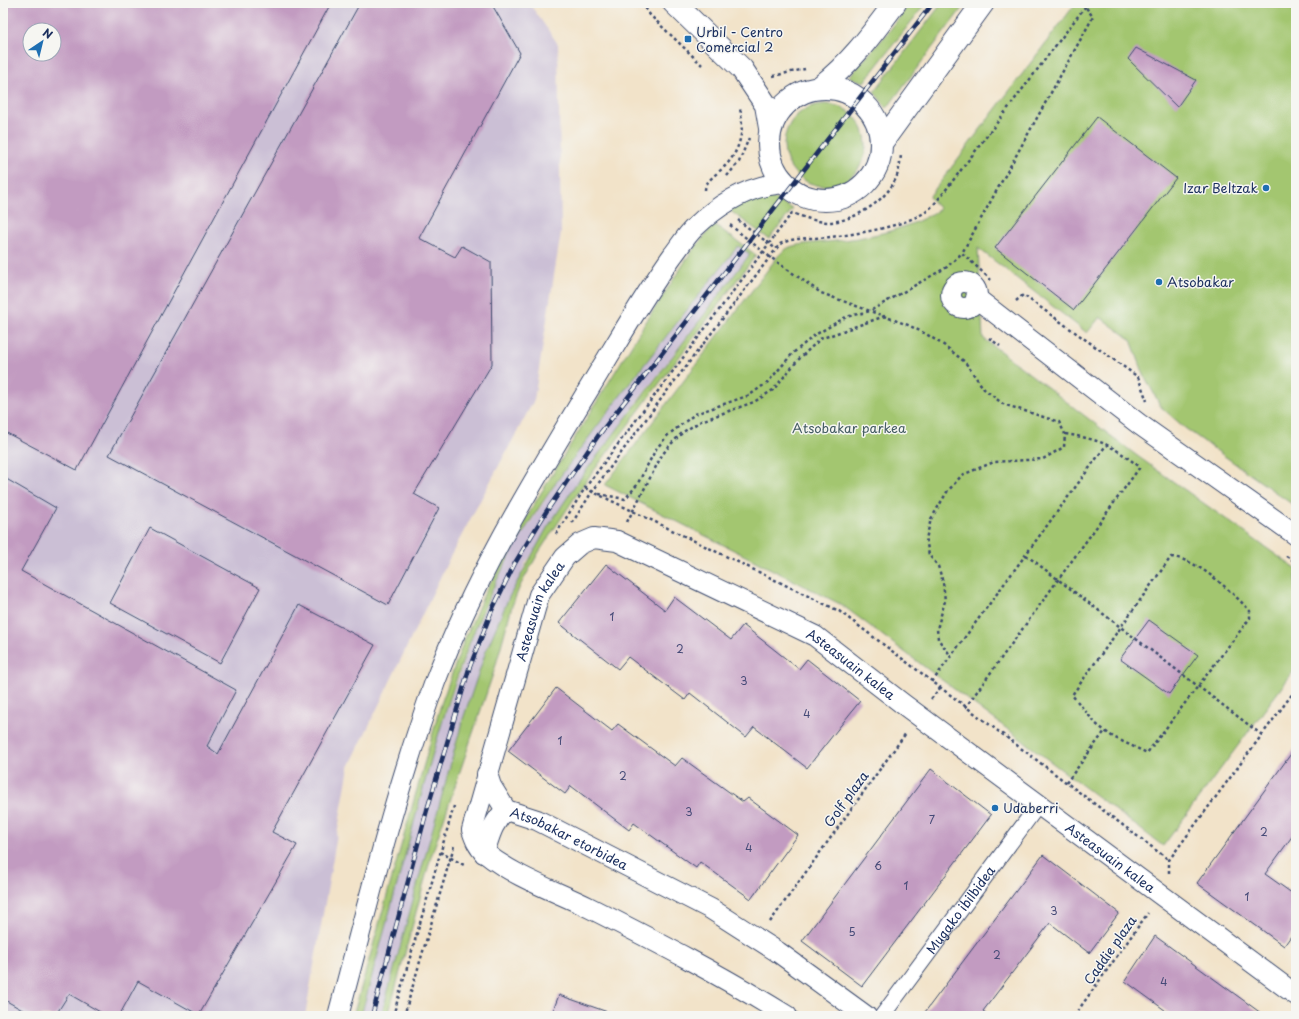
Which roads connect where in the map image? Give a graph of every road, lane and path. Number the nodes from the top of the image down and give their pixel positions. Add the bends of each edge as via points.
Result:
1 (642, 3) edge
2 (674, 3) edge
3 (895, 3) edge
4 (983, 3) edge
5 (1088, 3) edge
6 (1085, 6) junction
7 (708, 70) dead end
8 (820, 87) junction
9 (738, 104) dead end
10 (770, 128) junction
11 (892, 145) junction
12 (783, 183) junction
13 (719, 206) junction
14 (768, 243) junction
15 (762, 251) junction
16 (962, 253) junction
17 (994, 282) dead end
18 (1009, 297) dead end
19 (976, 298) dead end
20 (870, 311) junction
21 (886, 316) junction
22 (1148, 403) dead end
23 (1065, 434) junction
24 (1107, 444) junction
25 (592, 492) dead end
26 (1296, 535) edge
27 (553, 539) dead end
28 (617, 540) junction
29 (1026, 555) junction
30 (1058, 580) junction
31 (1121, 628) junction
32 (951, 656) junction
33 (932, 682) dead end
34 (1198, 686) junction
35 (940, 688) dead end
36 (1296, 689) edge
37 (965, 708) dead end
38 (918, 716) junction
39 (1105, 731) junction
40 (1262, 735) junction
41 (487, 774) junction
42 (1066, 783) dead end
43 (456, 800) dead end
44 (1039, 804) junction
45 (506, 810) junction
46 (484, 853) junction
47 (1161, 895) junction
48 (770, 922) dead end
49 (1296, 995) edge
50 (338, 1016) edge
51 (393, 1016) edge
52 (787, 1016) edge
53 (866, 1016) edge
54 (882, 1016) edge
55 (1074, 1016) edge

1 - 7 path via 650,15
2 - 10 street via 742,69 766,105
3 - 8 street via 854,57
4 - 11 street
5 - 6 path
6 - 14 path via 945,191 924,213 875,229 787,241 776,249
6 - 16 path via 1093,17
8 - 10 street via 804,91 790,99 778,111
8 - 11 street via 837,88 854,95 869,108
9 - 13 path via 742,120 741,137 736,152 726,166 706,184 704,190
10 - 12 street via 768,148 773,166
11 - 12 street via 870,179 855,192 837,199 818,200 799,194
11 - 14 path via 900,164 894,182 882,197 863,212 846,219 828,222 792,213
12 - 13 street via 767,184 752,189
13 - 14 path
13 - 50 street via 692,230 660,274 503,535 470,599 413,745
14 - 15 path
15 - 20 path via 821,293
15 - 27 path via 585,488
16 - 17 path
16 - 20 path via 947,267
18 - 22 path via 1015,302 1023,295 1138,377
19 - 26 street via 1139,424
20 - 21 path
20 - 25 path via 846,317 815,334 768,382 750,395 695,414 678,426 656,449 637,485 625,499
21 - 23 path via 926,334 945,346 965,362 984,389 1003,404 1059,422
21 - 28 path via 820,339 773,390 754,402 701,421 683,432 662,456
23 - 24 path via 1093,438
23 - 32 path via 1064,447 1043,459 994,462 962,475 947,492 931,519 926,539 929,555 938,566 943,582 945,601 937,629 938,639
24 - 29 path
24 - 30 path via 1140,467
28 - 38 street, Asteasuain kalea via 815,636
28 - 41 street, Asteasuain kalea via 594,538 580,544 565,557 539,596
29 - 30 path
29 - 32 path
30 - 31 path
30 - 37 path
31 - 34 path
31 - 34 path via 1171,557 1205,571 1226,586 1250,611 1250,618
31 - 39 path via 1072,696
32 - 33 path
34 - 39 path via 1147,753
34 - 40 path
35 - 38 path, Golf plaza
36 - 40 path, Caddie plaza
38 - 44 street, Asteasuain kalea
38 - 48 path, Golf plaza
39 - 42 path
40 - 47 path, Caddie plaza via 1169,860 1169,884
41 - 45 street, Atsobakar etorbidea via 491,786
41 - 46 street via 472,830 475,841
43 - 51 path
44 - 47 street, Asteasuain kalea
44 - 54 street, Mugako ibilbidea
45 - 46 street via 497,818 491,829
45 - 53 street, Atsobakar etorbidea via 537,820 711,909 778,952
46 - 52 street via 512,871 668,948
47 - 49 street, Asteasuain kalea
47 - 55 path, Caddie plaza

